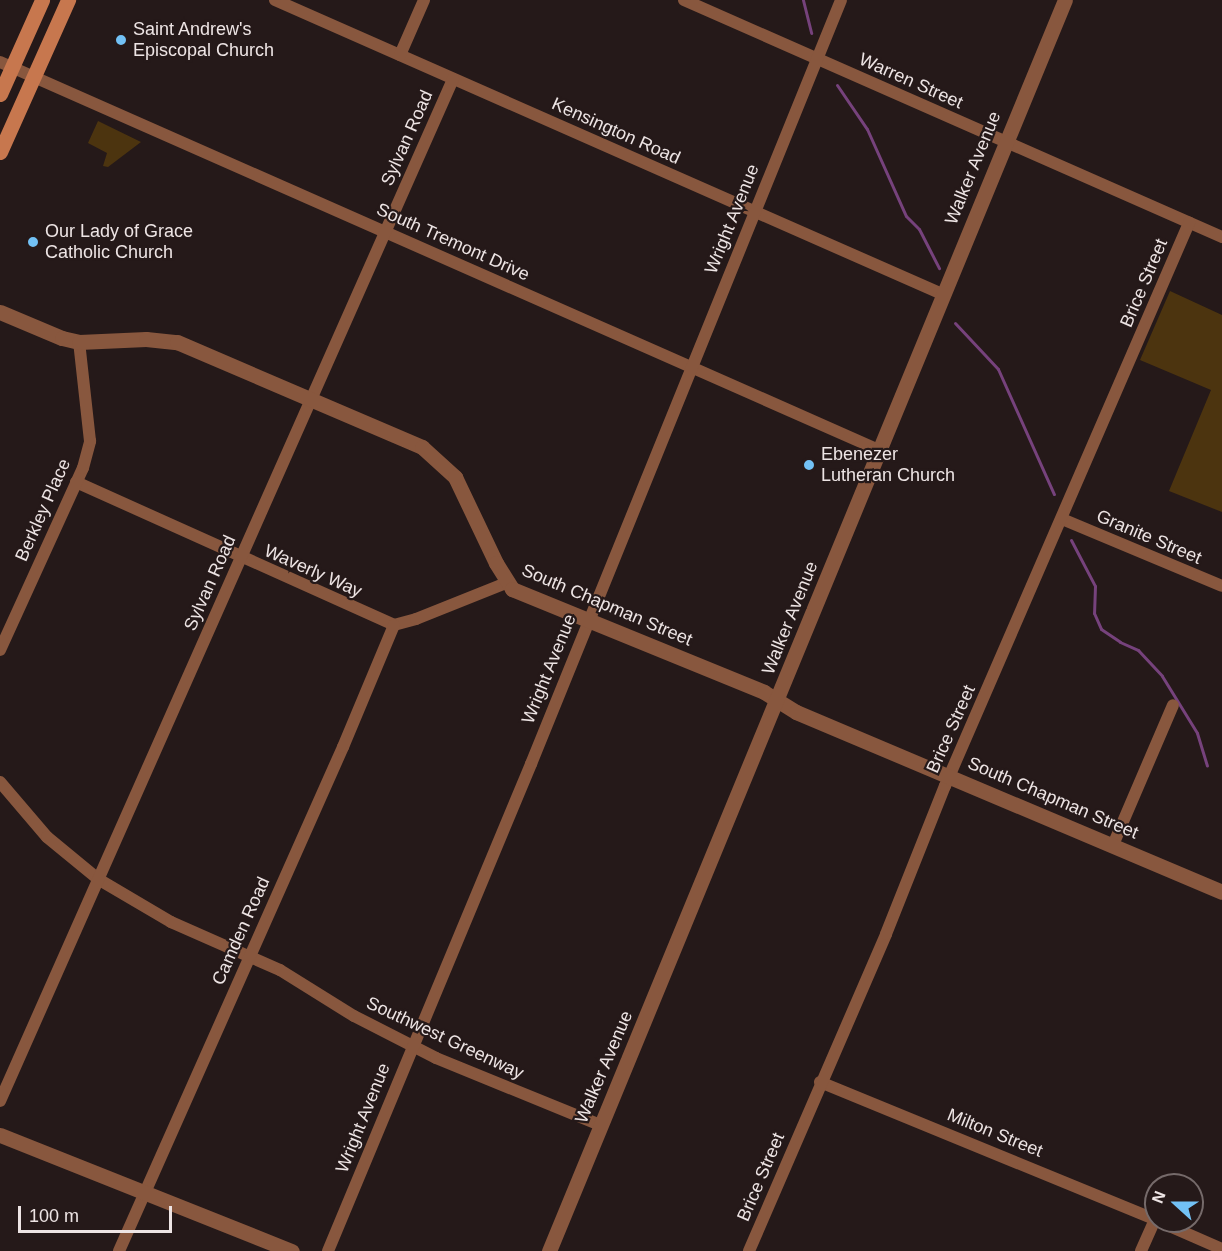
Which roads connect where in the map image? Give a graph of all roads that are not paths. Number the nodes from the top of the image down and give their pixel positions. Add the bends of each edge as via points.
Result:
1 (42, 0) edge
2 (68, 0) edge
3 (275, 0) edge
4 (424, 0) edge
5 (684, 0) edge
6 (841, 0) edge
7 (1065, 0) edge
8 (400, 55) junction
9 (817, 58) junction
10 (6, 65) edge
11 (33, 77) junction
12 (453, 79) junction
13 (0, 94) edge
14 (1004, 143) junction
15 (0, 152) edge
16 (754, 212) junction
17 (1189, 223) junction
18 (385, 232) junction
19 (1222, 237) edge
20 (942, 294) junction
21 (0, 312) edge
22 (79, 342) junction
23 (691, 367) junction
24 (311, 397) junction
25 (879, 450) junction
26 (76, 482) junction
27 (1062, 519) junction
28 (241, 557) junction
29 (506, 583) junction
30 (1222, 586) edge
31 (588, 620) junction
32 (394, 625) junction
33 (0, 650) edge
34 (777, 699) junction
35 (1173, 705) dead end
36 (950, 775) junction
37 (0, 783) edge
38 (1113, 845) junction
39 (98, 879) junction
40 (1222, 892) edge
41 (249, 956) junction
42 (413, 1044) junction
43 (820, 1082) junction
44 (0, 1101) edge
45 (600, 1125) junction
46 (0, 1135) edge
47 (145, 1194) junction
48 (1144, 1215) edge
49 (1150, 1233) edge
50 (1191, 1233) edge
51 (1220, 1244) edge
52 (119, 1251) edge
53 (292, 1251) edge
54 (328, 1251) edge
55 (549, 1251) edge
56 (749, 1251) edge
57 (1141, 1251) edge

1 - 10 main road
2 - 11 main road
3 - 8 street, Kensington Road
4 - 8 street
5 - 9 street, Warren Street
6 - 9 street, Wright Avenue
7 - 14 street, Walker Avenue
8 - 12 street, Kensington Road
9 - 14 street, Warren Street
9 - 16 street, Wright Avenue
10 - 11 street, South Tremont Drive
10 - 13 main road
11 - 15 main road
11 - 18 street, South Tremont Drive
12 - 16 street, Kensington Road
12 - 18 street, Sylvan Road
14 - 17 street, Warren Street
14 - 20 street, Walker Avenue
16 - 20 street, Kensington Road
16 - 23 street, Wright Avenue
17 - 19 street, Warren Street
17 - 27 street, Brice Street
18 - 23 street, South Tremont Drive
18 - 24 street, Sylvan Road
20 - 25 street, Walker Avenue
21 - 22 street, South Chapman Street
22 - 24 street, South Chapman Street via 177,342
22 - 26 street, Berkley Place via 90,441
23 - 25 street, South Tremont Drive
23 - 31 street, Wright Avenue
24 - 28 street, Sylvan Road
24 - 29 street, South Chapman Street via 422,447 455,477
25 - 34 street, Walker Avenue
26 - 28 street, Waverly Way
26 - 33 street, Berkley Place
27 - 30 street, Granite Street
27 - 36 street, Brice Street
28 - 32 street, Waverly Way
28 - 39 street, Sylvan Road
29 - 31 street, South Chapman Street via 512,589
29 - 32 street
31 - 34 street, South Chapman Street
31 - 42 street, Wright Avenue
32 - 41 street, Camden Road
34 - 36 street, South Chapman Street via 796,712
34 - 45 street, Walker Avenue
35 - 38 street
36 - 38 street, South Chapman Street
36 - 43 street, Brice Street via 886,934
37 - 39 street, Southwest Greenway via 47,837
38 - 40 street, South Chapman Street
39 - 41 street, Southwest Greenway via 171,922
39 - 44 street, Sylvan Road
41 - 42 street, Southwest Greenway via 280,970 382,1032
41 - 47 street, Camden Road
42 - 45 street, Southwest Greenway via 436,1058
42 - 54 street, Wright Avenue
43 - 48 street, Milton Street
43 - 56 street, Brice Street
45 - 55 street, Walker Avenue
46 - 47 street
47 - 52 street, Camden Road
47 - 53 street
49 - 57 street
50 - 51 street, Milton Street

